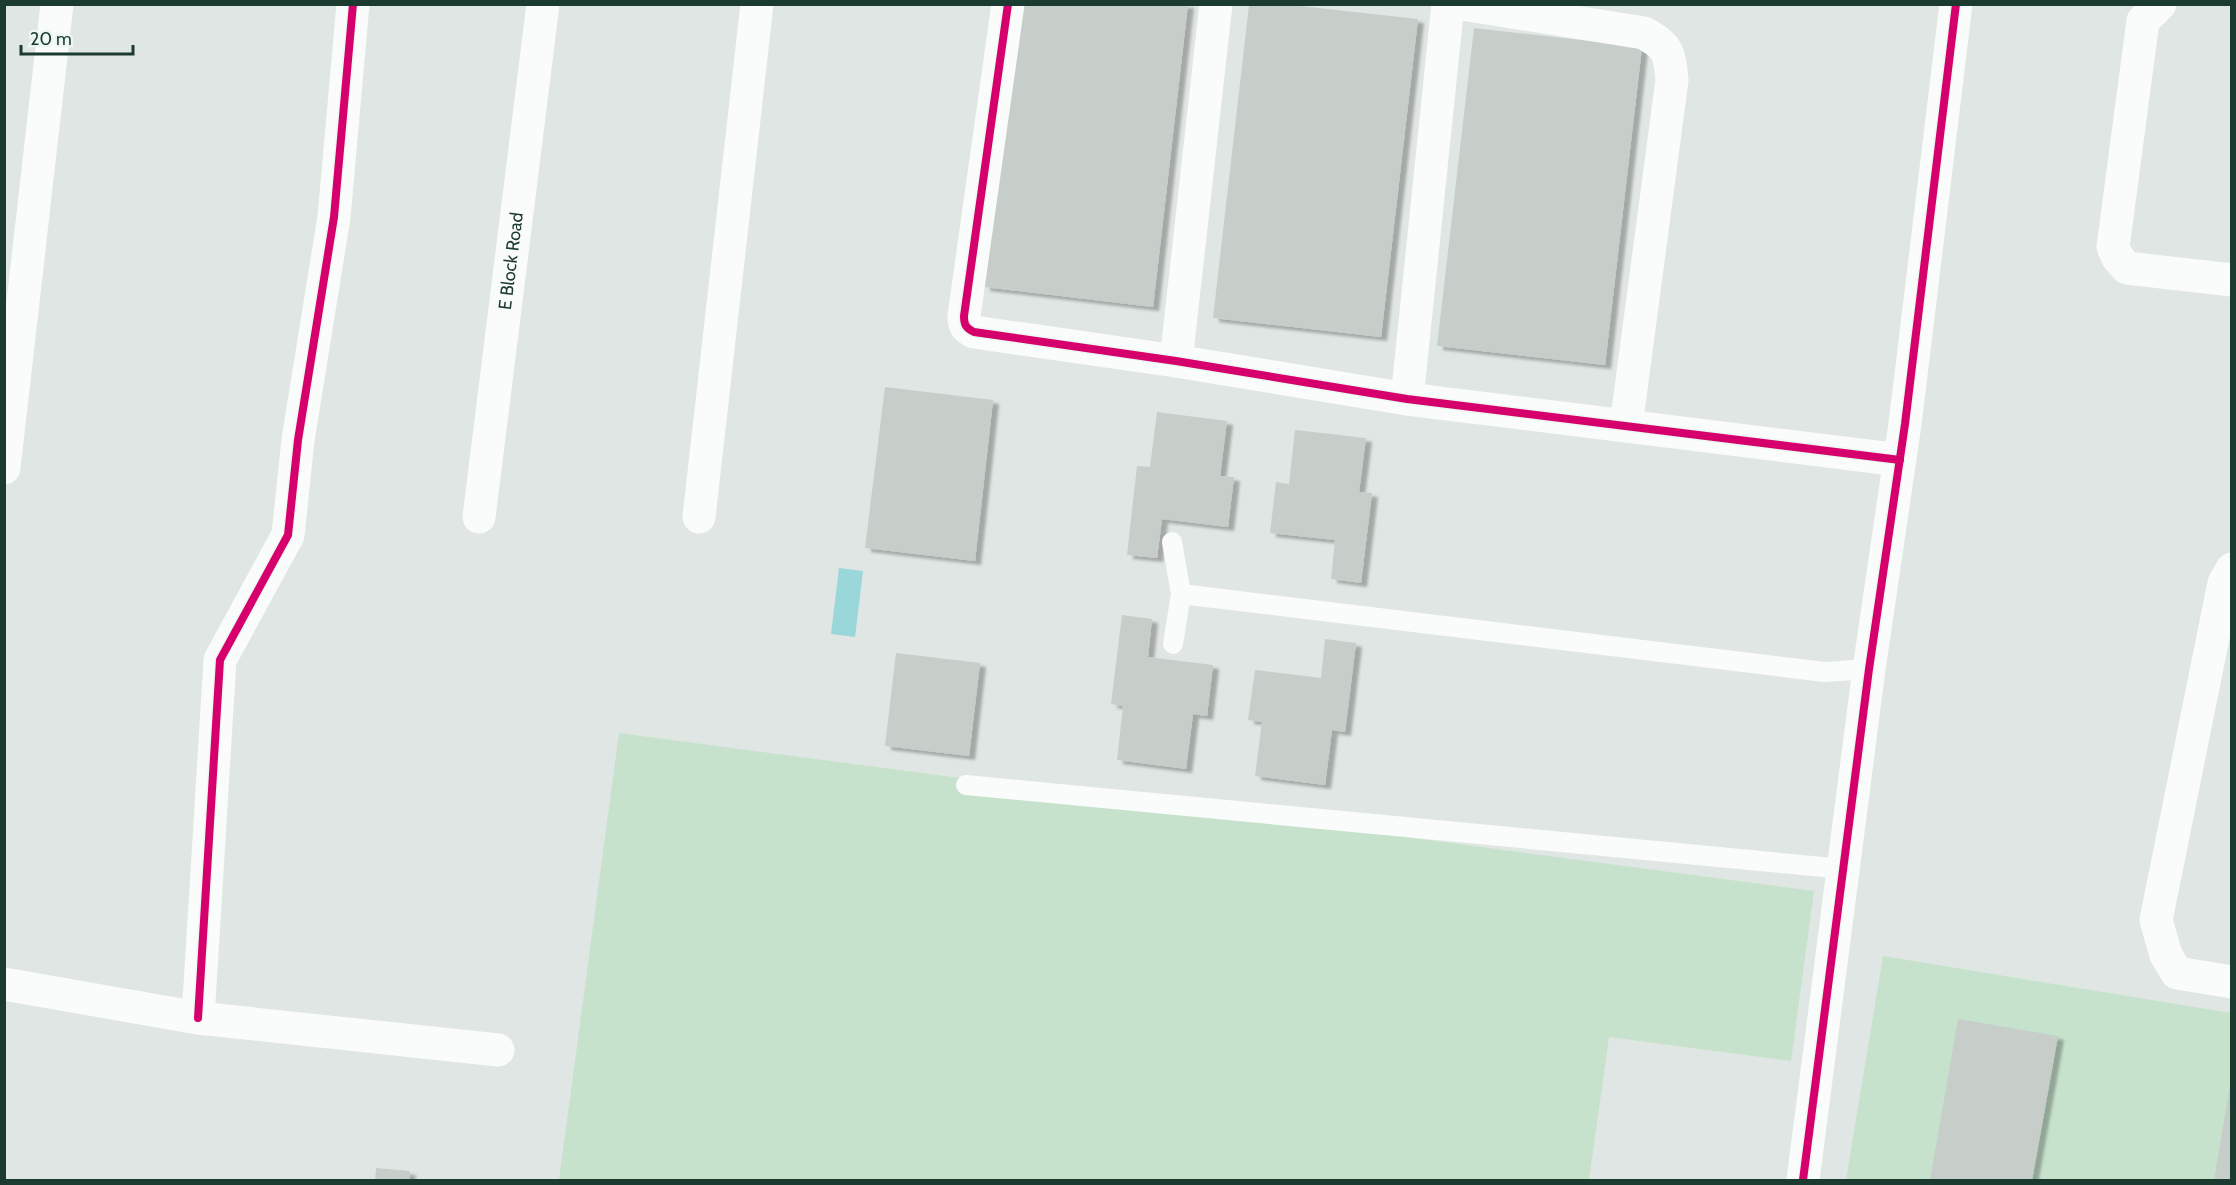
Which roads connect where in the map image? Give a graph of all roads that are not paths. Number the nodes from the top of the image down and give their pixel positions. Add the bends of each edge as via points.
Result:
1 (57, 4) edge
2 (353, 4) edge
3 (543, 4) edge
4 (757, 4) edge
5 (1008, 4) edge
6 (1216, 4) edge
7 (1448, 4) edge
8 (1462, 4) edge
9 (1956, 4) edge
10 (2160, 4) edge
11 (17, 251) edge
12 (2232, 280) edge
13 (1176, 361) junction
14 (1407, 399) junction
15 (1626, 426) junction
16 (1900, 460) junction
17 (4, 468) edge
18 (479, 517) dead end
19 (699, 517) dead end
20 (1172, 542) dead end
21 (2232, 569) edge
22 (1181, 594) junction
23 (1173, 644) dead end
24 (1869, 669) junction
25 (966, 785) dead end
26 (1845, 869) junction
27 (2232, 982) edge
28 (4, 984) edge
29 (198, 1018) junction
30 (498, 1050) dead end
31 (1803, 1180) edge

1 - 11 street
2 - 29 street via 334,217 298,440 288,535 220,660
3 - 18 street, E Block Road
4 - 19 street
5 - 13 street via 964,323 974,332
6 - 13 street
7 - 14 street
8 - 15 street via 1644,33 1662,43 1670,60 1672,80
9 - 16 street
10 - 12 street via 2142,21 2113,247 2127,268
11 - 17 street
13 - 14 street
14 - 15 street
15 - 16 street
16 - 24 street
20 - 22 lane
21 - 27 street via 2224,583 2157,920 2166,955 2176,974
22 - 23 lane
22 - 24 lane via 1825,672
24 - 26 street
25 - 26 lane
26 - 31 street
28 - 29 street
29 - 30 street

